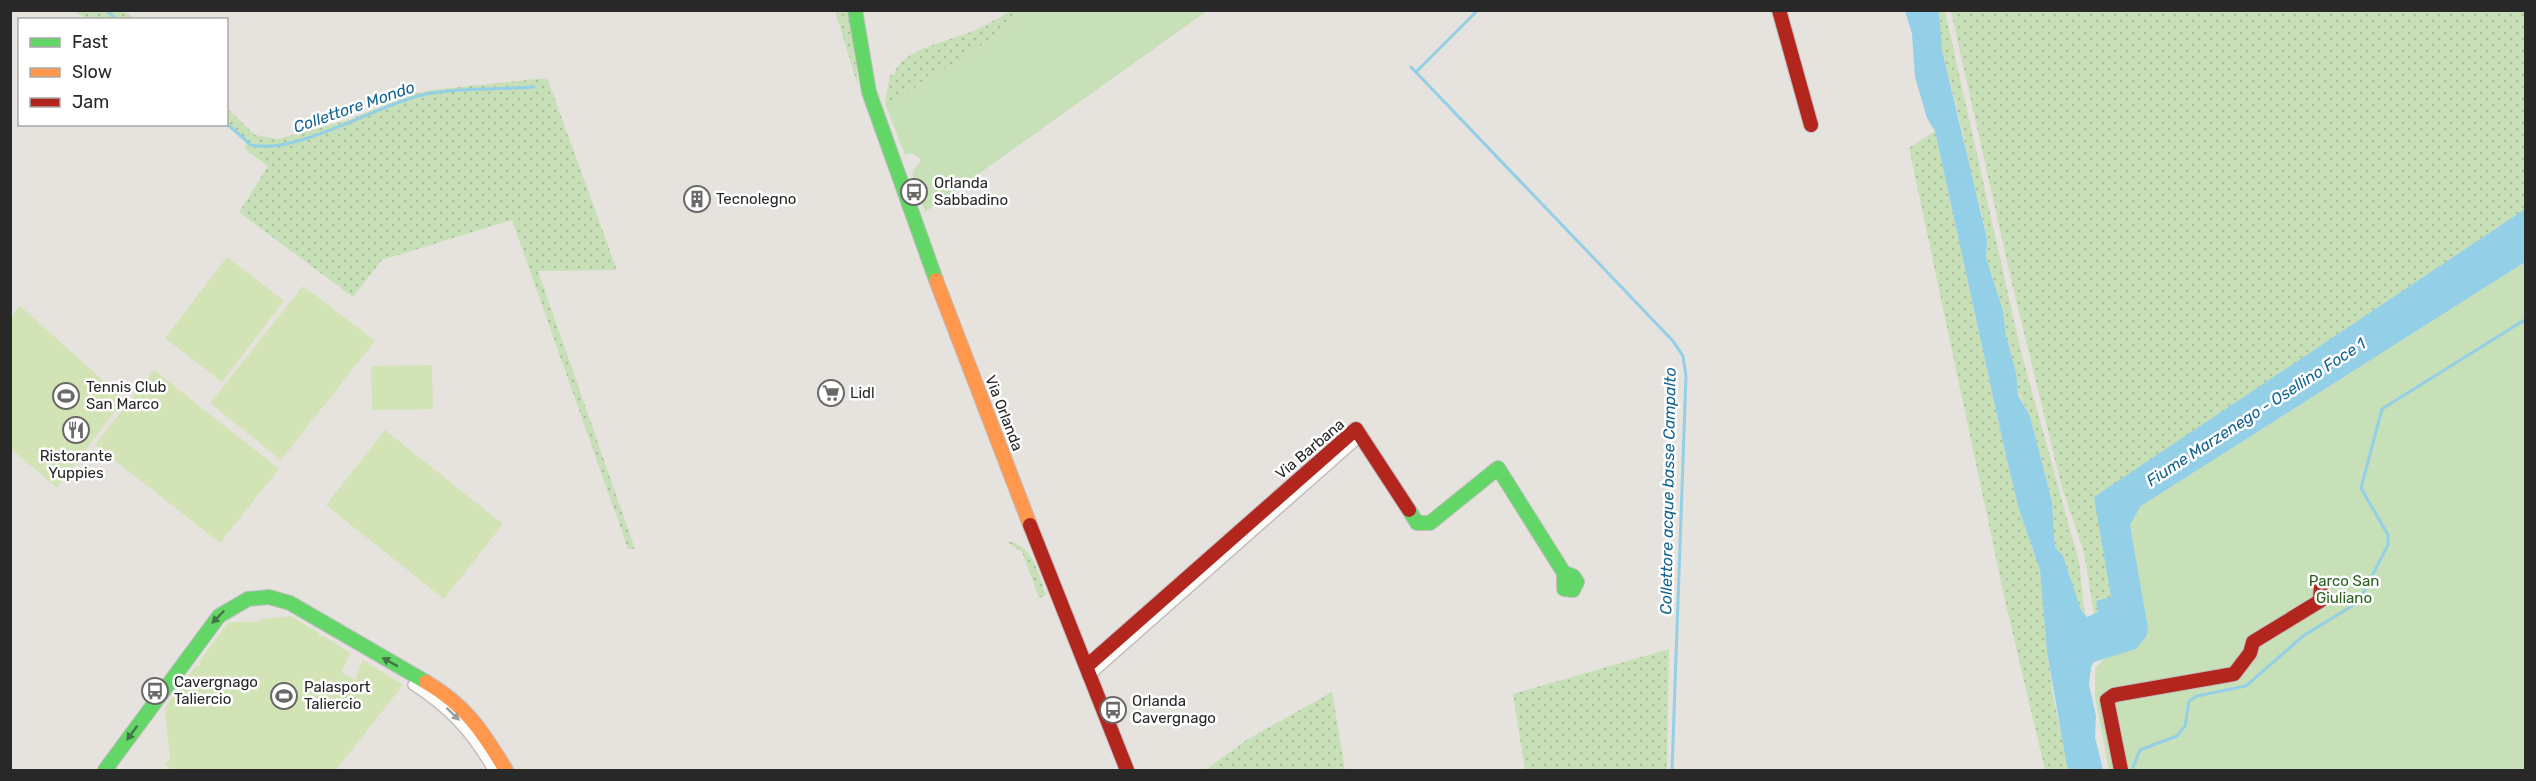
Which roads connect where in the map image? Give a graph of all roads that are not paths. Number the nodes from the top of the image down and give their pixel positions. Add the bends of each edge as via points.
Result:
1 (855, 10) edge
2 (865, 10) edge
3 (1779, 10) edge
4 (864, 63) junction
5 (1811, 125) dead end
6 (1564, 573) dead end
7 (2321, 584) dead end
8 (1089, 671) junction
9 (419, 678) junction
10 (105, 771) edge
11 (493, 771) edge
12 (506, 771) edge
13 (1127, 771) edge
14 (2121, 771) edge

1 - 4 street, Via Orlanda
2 - 4 street, Via Orlanda
3 - 5 street
4 - 8 street, Via Orlanda via 884,137 973,380
6 - 8 street, Via Barbana via 1498,468 1430,523 1417,523 1356,429
7 - 14 street via 2320,601 2253,642 2250,653 2234,674 2114,695 2107,700
8 - 13 street, Via Orlanda
9 -> 10 street via 292,603 265,596 250,598 234,603 212,624
9 -> 11 street via 413,685 463,724
9 - 12 street via 446,694 475,721

